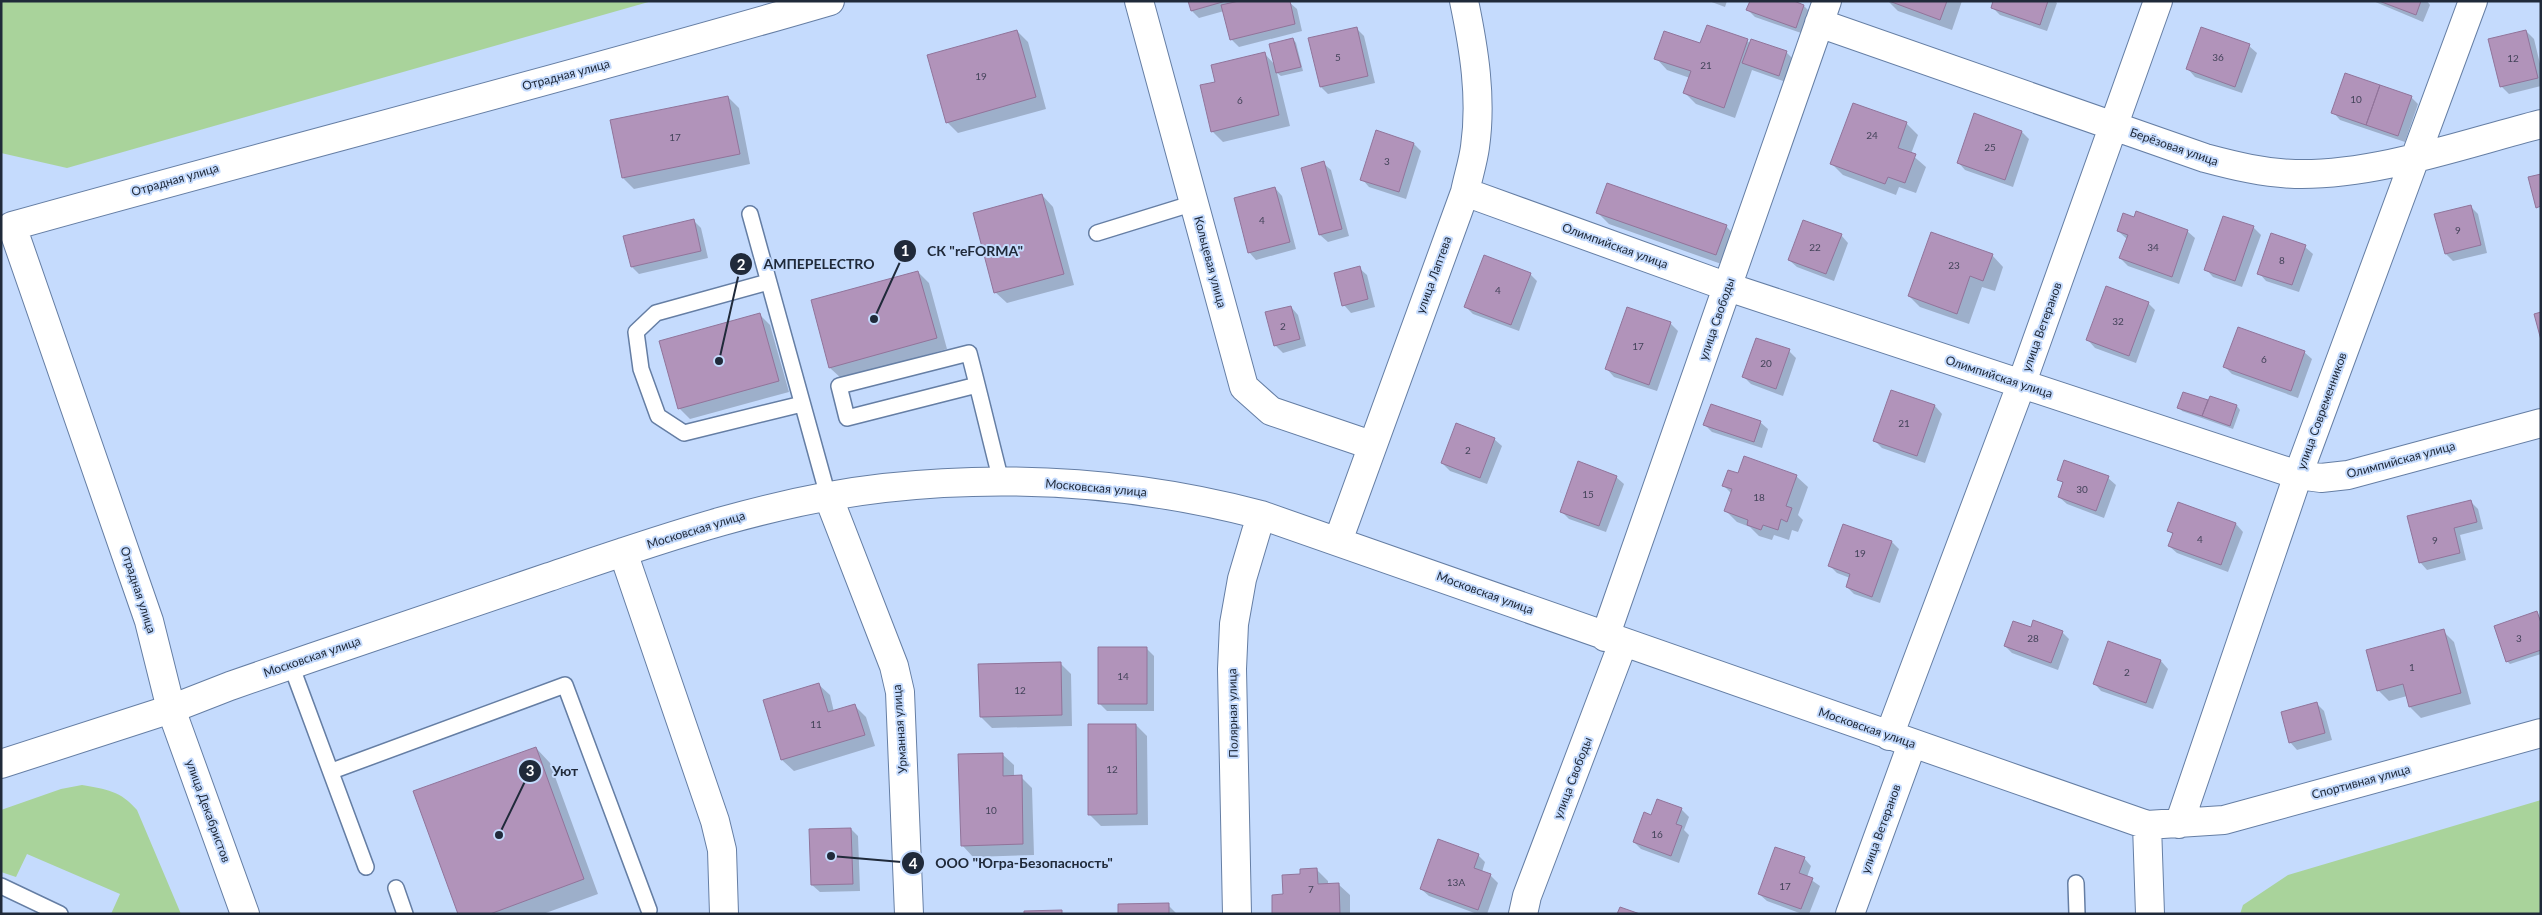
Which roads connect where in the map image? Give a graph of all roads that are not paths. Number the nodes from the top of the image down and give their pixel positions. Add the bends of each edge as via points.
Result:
1 (830, 1) edge
2 (1139, 1) edge
3 (1464, 1) edge
4 (2158, 1) edge
5 (2473, 1) edge
6 (1823, 12) edge
7 (2541, 124) edge
8 (2113, 126) junction
9 (2414, 158) junction
10 (1465, 192) junction
11 (1194, 202) junction
12 (750, 214) dead end
13 (6, 223) edge
14 (1096, 232) dead end
15 (768, 282) junction
16 (1728, 287) junction
17 (977, 385) junction
18 (2021, 385) junction
19 (802, 404) junction
20 (2541, 422) edge
21 (1371, 445) junction
22 (2298, 475) junction
23 (1001, 481) junction
24 (828, 496) junction
25 (1261, 515) junction
26 (1338, 541) junction
27 (623, 552) junction
28 (1614, 640) junction
29 (291, 665) junction
30 (171, 709) junction
31 (2541, 733) edge
32 (1900, 740) junction
33 (1, 764) edge
34 (332, 770) junction
35 (2179, 824) junction
36 (2147, 825) junction
37 (366, 867) dead end
38 (2076, 882) dead end
39 (1, 886) edge
40 (396, 888) dead end
41 (649, 910) dead end
42 (60, 914) edge
43 (245, 914) edge
44 (406, 914) edge
45 (724, 914) edge
46 (909, 914) edge
47 (1237, 914) edge
48 (1523, 914) edge
49 (1850, 914) edge
50 (2077, 914) edge
51 (2150, 914) edge

1 - 13 street, Отрадная улица via 683,44
2 - 11 street, Кольцевая улица
3 - 10 street, улица Лаптева via 1471,35 1478,116
4 - 8 street, улица Ветеранов
5 - 9 street, улица Современников
6 - 8 street, Берёзовая улица
6 - 16 street, улица Свободы
7 - 9 street, Берёзовая улица
8 - 9 street, Берёзовая улица via 2205,158 2269,173 2331,173
8 - 18 street, улица Ветеранов
9 - 22 street, улица Современников
10 - 16 street, Олимпийская улица
10 - 21 street, улица Лаптева
11 - 14 lane
11 - 21 street, Кольцевая улица via 1244,387 1271,411
12 - 15 lane
13 - 30 street, Отрадная улица via 149,621
15 - 19 lane
15 - 19 lane via 656,313 636,332 641,370 658,416 684,434
16 - 18 street, Олимпийская улица
16 - 28 street, улица Свободы
17 - 17 lane via 847,418 839,386 969,353
17 - 23 lane
18 - 22 street, Олимпийская улица
18 - 32 street, улица Ветеранов
19 - 24 lane
20 - 22 street, Олимпийская улица via 2348,475 2321,478
21 - 26 street, улица Лаптева
22 - 35 street, улица Современников
23 - 24 street, Московская улица via 937,483
23 - 25 street, Московская улица via 1082,485 1162,494
24 - 27 street, Московская улица via 748,515
24 - 46 street, Урманная улица via 894,666 900,692
25 - 26 street, Московская улица
25 - 47 street, Полярная улица via 1242,579 1234,624
26 - 28 street, Московская улица
27 - 29 street, Московская улица
27 - 45 street via 715,821 722,850
28 - 32 street, Московская улица
28 - 48 street, улица Свободы
29 - 30 street, Московская улица
29 - 34 lane
30 - 33 street, Московская улица
30 - 43 street, улица Декабристов
31 - 35 street, Спортивная улица via 2224,820
32 - 36 street, Московская улица
32 - 49 street, улица Ветеранов
34 - 37 lane
34 - 41 lane via 565,685
35 - 36 street, Московская улица
36 - 51 street
38 - 50 lane
39 - 42 lane
40 - 44 lane

